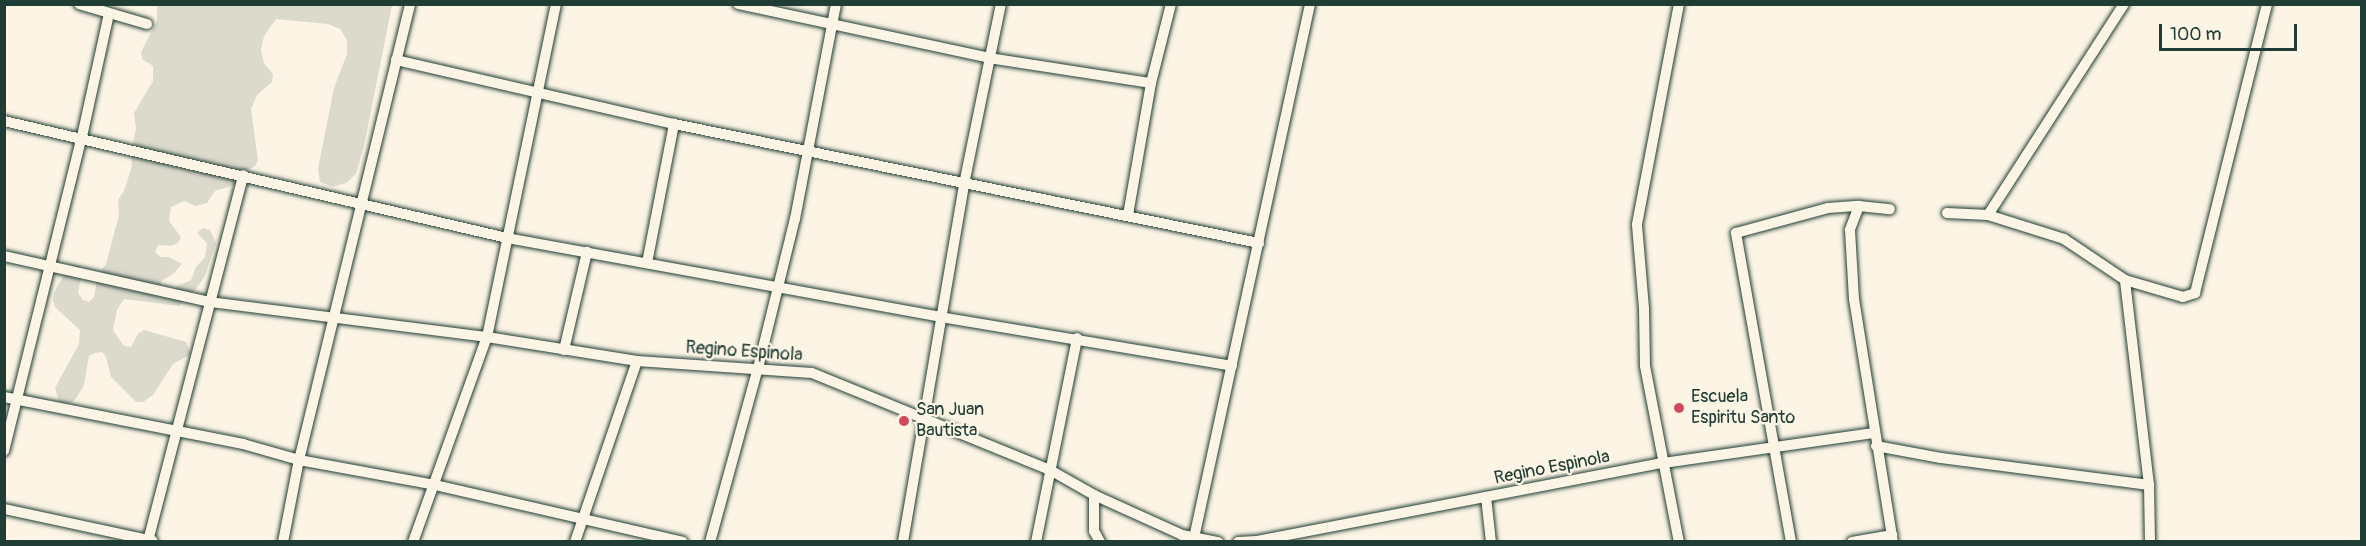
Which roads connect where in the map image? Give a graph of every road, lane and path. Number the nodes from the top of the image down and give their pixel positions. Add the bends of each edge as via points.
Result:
1 (79, 4) edge
2 (410, 4) edge
3 (556, 4) edge
4 (738, 4) edge
5 (836, 4) edge
6 (1001, 4) edge
7 (1171, 4) edge
8 (1310, 4) edge
9 (1679, 4) edge
10 (2124, 4) edge
11 (2267, 4) edge
12 (109, 14) junction
13 (147, 24) dead end
14 (833, 24) junction
15 (989, 58) junction
16 (396, 60) junction
17 (1151, 83) junction
18 (538, 93) junction
19 (4, 121) edge
20 (674, 124) junction
21 (81, 141) junction
22 (808, 151) junction
23 (243, 175) junction
24 (964, 184) junction
25 (361, 205) junction
26 (1859, 206) junction
27 (1890, 209) dead end
28 (1947, 213) dead end
29 (1128, 215) junction
30 (1988, 215) junction
31 (507, 238) junction
32 (1259, 243) junction
33 (587, 252) junction
34 (4, 256) edge
35 (647, 263) junction
36 (50, 266) junction
37 (2125, 280) junction
38 (780, 286) junction
39 (210, 302) junction
40 (334, 317) junction
41 (940, 317) junction
42 (487, 337) junction
43 (1077, 338) junction
44 (564, 350) junction
45 (637, 361) junction
46 (1232, 366) junction
47 (758, 368) junction
48 (4, 397) edge
49 (16, 400) junction
50 (923, 418) junction
51 (177, 431) junction
52 (1874, 433) junction
53 (1876, 446) junction
54 (1774, 447) junction
55 (4, 451) edge
56 (299, 460) junction
57 (1663, 463) junction
58 (1050, 470) junction
59 (435, 485) junction
60 (2149, 485) junction
61 (1094, 495) junction
62 (1486, 497) junction
63 (4, 508) edge
64 (581, 518) junction
65 (1194, 538) junction
66 (1892, 538) edge
67 (151, 541) edge
68 (1257, 541) edge
69 (282, 542) edge
70 (413, 542) edge
71 (575, 542) edge
72 (683, 542) edge
73 (710, 542) edge
74 (903, 542) edge
75 (1036, 542) edge
76 (1100, 542) edge
77 (1218, 542) edge
78 (1238, 542) edge
79 (1491, 542) edge
80 (1679, 542) edge
81 (1791, 542) edge
82 (1852, 542) edge
83 (2150, 542) edge

1 - 12 street
2 - 16 street
3 - 18 street
4 - 14 street
5 - 14 street
6 - 15 street
7 - 17 street
8 - 32 street
9 - 57 street via 1637,225 1645,366
10 - 30 street
11 - 37 street via 2195,292 2183,297
12 - 13 street
12 - 21 street
14 - 15 street
14 - 22 street
15 - 17 street
15 - 24 street
16 - 18 street
16 - 25 street
17 - 29 street
18 - 20 street
18 - 31 street
19 - 21 street
20 - 22 street
20 - 35 street
21 - 23 street
21 - 36 street
22 - 24 street
22 - 38 street
23 - 25 street
23 - 39 street
24 - 29 street
24 - 41 street
25 - 31 street
25 - 40 street
26 - 27 street
26 - 52 street via 1850,230 1854,299
26 - 54 street via 1828,208 1736,233
28 - 30 street
29 - 32 street
30 - 37 street via 2064,239
31 - 33 street
31 - 42 street
32 - 46 street
33 - 35 street
33 - 44 street
34 - 36 street, Regino Espinola
35 - 38 street
36 - 39 street, Regino Espinola
36 - 49 street
37 - 60 street
38 - 41 street
38 - 47 street
39 - 40 street, Regino Espinola
39 - 51 street
40 - 42 street, Regino Espinola
40 - 56 street
41 - 43 street
41 - 50 street
42 - 44 street, Regino Espinola
42 - 59 street
43 - 46 street
43 - 58 street
44 - 45 street, Regino Espinola
45 - 47 street, Regino Espinola
45 - 64 street
46 - 65 street
47 - 50 street, Regino Espinola via 812,373
47 - 73 street
48 - 49 street
49 - 51 street
49 - 55 street
50 - 58 street, Regino Espinola
50 - 74 street
51 - 56 street
51 - 67 street
52 - 53 street
52 - 54 street, Regino Espinola
53 - 60 street
53 - 66 street
54 - 57 street, Regino Espinola
54 - 81 street
56 - 59 street
56 - 69 street
57 - 62 street, Regino Espinola
57 - 80 street
58 - 61 street, Regino Espinola
58 - 75 street
59 - 64 street
59 - 70 street
60 - 83 street
61 - 65 street, Regino Espinola
61 - 76 street via 1094,531
62 - 68 street, Regino Espinola
62 - 79 street
63 - 67 street
64 - 71 street
64 - 72 street
65 - 77 street, Regino Espinola
66 - 82 street
68 - 78 street, Regino Espinola

